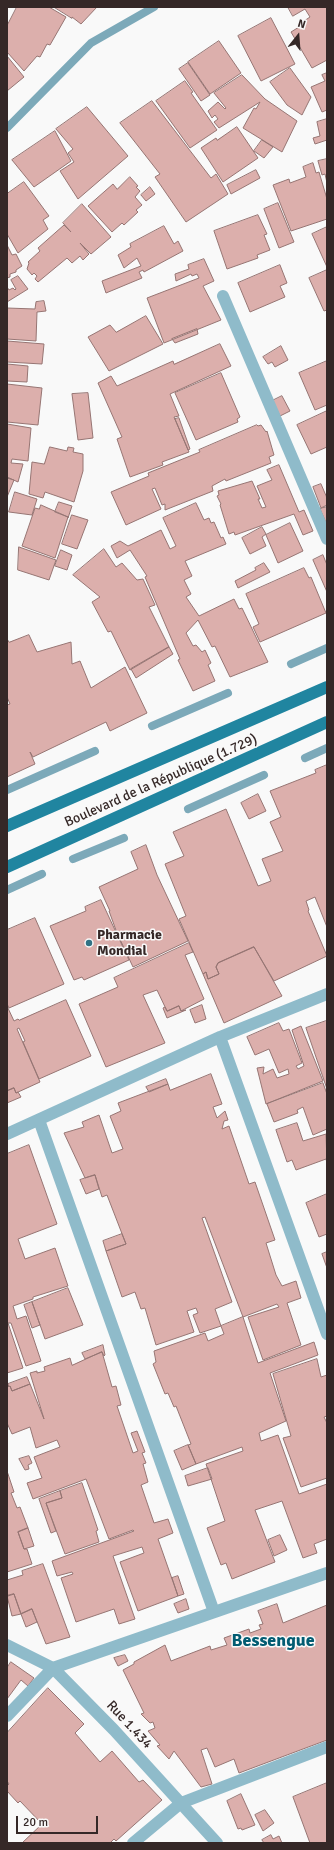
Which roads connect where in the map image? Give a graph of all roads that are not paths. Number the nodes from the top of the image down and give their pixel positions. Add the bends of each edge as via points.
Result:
1 (223, 296) dead end
2 (327, 539) edge
3 (327, 687) edge
4 (327, 722) edge
5 (7, 826) edge
6 (7, 867) edge
7 (327, 994) edge
8 (220, 1037) junction
9 (39, 1120) junction
10 (7, 1134) edge
11 (327, 1334) edge
12 (327, 1573) edge
13 (214, 1612) junction
14 (7, 1645) edge
15 (53, 1668) junction
16 (7, 1716) edge
17 (327, 1748) edge
18 (181, 1803) junction
19 (133, 1843) edge
20 (217, 1843) edge

1 - 2 street
3 - 5 main road, Boulevard de la République (1.729)
4 - 6 main road, Boulevard de la République (1.729)
7 - 8 street
8 - 9 street
8 - 11 street
9 - 10 street
9 - 13 street
12 - 13 street
13 - 15 street
14 - 15 street, Rue 1.434
15 - 16 street
15 - 18 street, Rue 1.434
17 - 18 street
18 - 19 street
18 - 20 street, Rue 1.434

